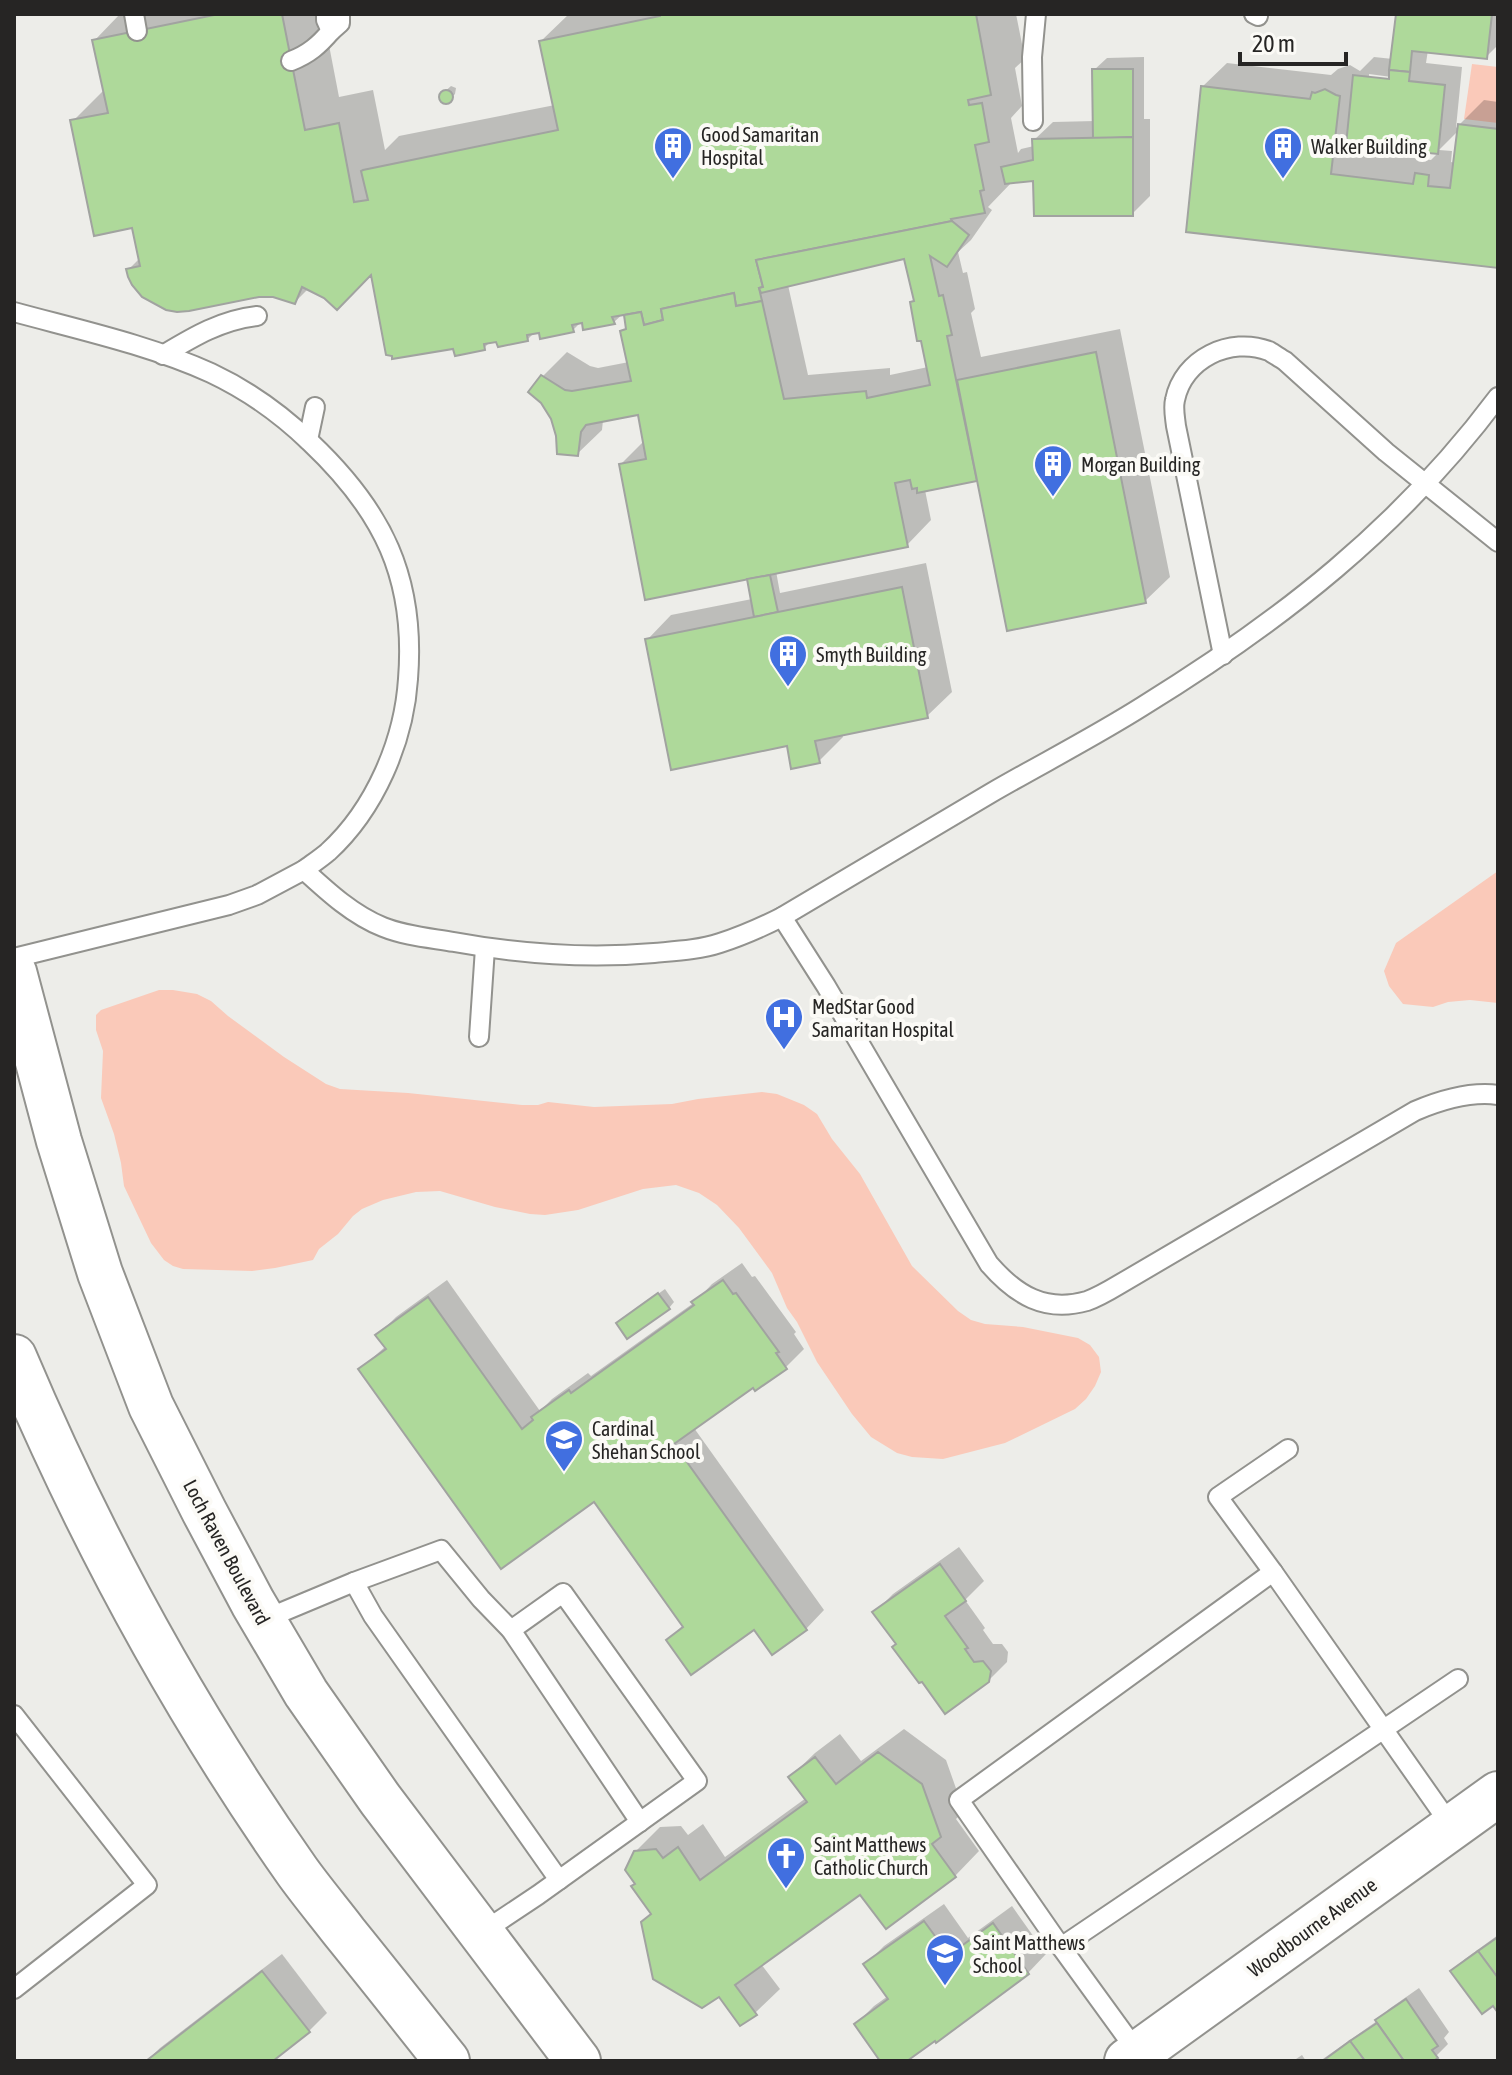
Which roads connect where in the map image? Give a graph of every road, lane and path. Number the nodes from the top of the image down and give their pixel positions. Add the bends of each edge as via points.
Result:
1 (1036, 14) edge
2 (332, 20) edge
3 (291, 61) dead end
4 (1033, 121) dead end
5 (14, 312) edge
6 (257, 316) dead end
7 (163, 355) junction
8 (1498, 397) edge
9 (315, 407) dead end
10 (308, 440) junction
11 (1425, 485) junction
12 (1498, 542) edge
13 (1223, 655) junction
14 (304, 870) junction
15 (782, 917) junction
16 (485, 948) junction
17 (14, 958) edge
18 (14, 972) edge
19 (479, 1037) dead end
20 (1498, 1095) edge
21 (14, 1357) edge
22 (1288, 1449) dead end
23 (1273, 1572) junction
24 (354, 1582) junction
25 (263, 1620) junction
26 (511, 1630) junction
27 (1458, 1679) dead end
28 (14, 1715) edge
29 (1385, 1729) junction
30 (1498, 1794) edge
31 (640, 1822) junction
32 (1452, 1827) junction
33 (559, 1880) junction
34 (481, 1933) junction
35 (1061, 1947) junction
36 (14, 1989) edge
37 (1132, 2057) edge
38 (447, 2061) edge
39 (578, 2061) edge

1 - 4 lane
2 - 3 lane via 320,44
5 - 7 lane
6 - 7 lane via 201,332
7 - 10 lane via 238,388
8 - 11 lane
9 - 10 lane
10 - 14 lane via 352,485 380,526 405,597 411,647 408,692 389,761 351,826
11 - 12 lane
11 - 13 lane via 1314,588
11 - 13 lane via 1268,351 1229,347 1193,366 1174,402 1176,426
13 - 15 lane
14 - 16 lane via 338,900 385,928
14 - 17 lane via 229,905
15 - 16 lane via 751,933 681,951 593,956
15 - 20 lane via 989,1264 1004,1282 1039,1302 1065,1305 1089,1300 1415,1111 1462,1096
16 - 19 lane
18 - 25 main road, Loch Raven Boulevard via 100,1273 151,1406
21 - 38 main road via 106,1556 215,1747 298,1872
22 - 23 lane via 1218,1497
23 - 29 lane
23 - 35 lane via 959,1800
24 - 25 lane
24 - 26 lane via 441,1550
24 - 33 lane
25 - 34 main road, Loch Raven Boulevard via 322,1716
26 - 31 lane
26 - 31 lane via 563,1593 697,1781
27 - 29 lane
28 - 36 lane via 147,1885
29 - 32 lane
29 - 35 lane
30 - 32 main road, Woodbourne Avenue
31 - 33 lane
32 - 37 main road, Woodbourne Avenue
33 - 34 lane
34 - 39 main road, Loch Raven Boulevard
35 - 37 lane

